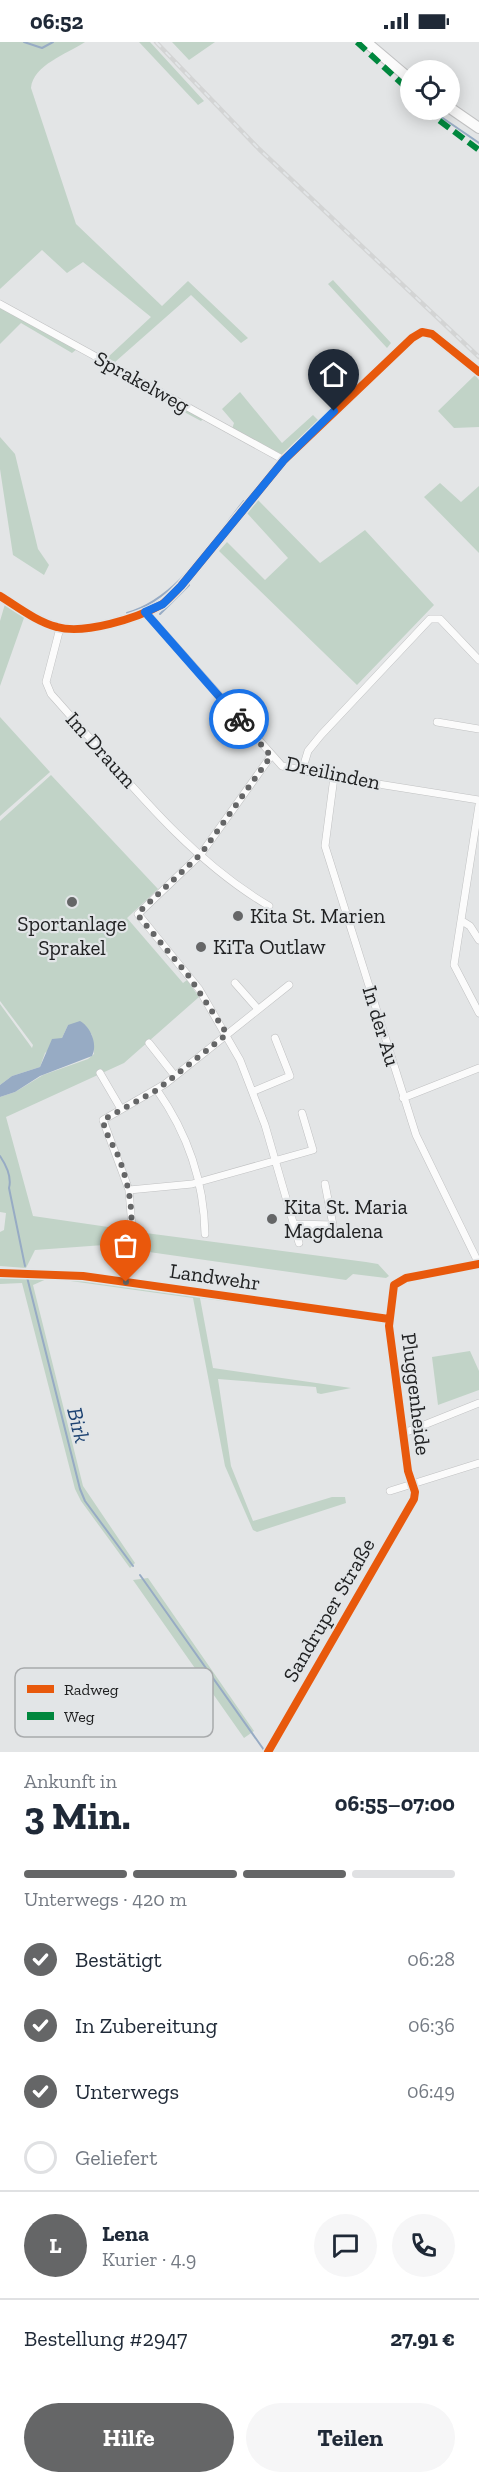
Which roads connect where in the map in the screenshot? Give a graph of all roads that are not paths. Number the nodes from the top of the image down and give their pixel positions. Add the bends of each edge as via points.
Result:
1 (366, 42) edge
2 (400, 71) edge
3 (460, 115) edge
4 (479, 128) edge
5 (0, 304) edge
6 (479, 372) edge
7 (284, 460) junction
8 (0, 596) edge
9 (145, 612) junction
10 (60, 628) junction
11 (479, 660) edge
12 (437, 722) dead end
13 (479, 729) edge
14 (271, 756) junction
15 (302, 771) junction
16 (334, 777) junction
17 (479, 800) edge
18 (479, 805) edge
19 (201, 854) junction
20 (270, 906) dead end
21 (462, 921) junction
22 (479, 940) edge
23 (235, 983) dead end
24 (289, 985) dead end
25 (476, 1000) edge
26 (257, 1008) junction
27 (479, 1013) edge
28 (227, 1034) junction
29 (275, 1038) dead end
30 (149, 1043) dead end
31 (479, 1068) edge
32 (100, 1073) dead end
33 (175, 1076) junction
34 (157, 1090) junction
35 (254, 1091) junction
36 (403, 1098) junction
37 (121, 1109) junction
38 (303, 1113) dead end
39 (276, 1161) junction
40 (200, 1182) junction
41 (325, 1184) dead end
42 (129, 1190) junction
43 (295, 1224) junction
44 (205, 1234) dead end
45 (299, 1243) dead end
46 (479, 1264) edge
47 (0, 1273) edge
48 (126, 1282) junction
49 (389, 1319) junction
50 (479, 1403) edge
51 (404, 1433) junction
52 (479, 1463) edge
53 (413, 1485) junction
54 (390, 1491) dead end
55 (268, 1752) edge

1 - 2 main road
3 - 4 main road
5 - 7 street, Sprakelweg
6 - 7 street via 432,334 417,334
7 - 9 street via 181,586 163,604
8 - 10 street
9 - 10 street via 84,628
9 - 14 street, Dreilinden
10 - 19 street, Im Draum via 47,678 48,691 171,827
11 - 15 street via 440,619 430,619 321,735 308,751
12 - 13 street
14 - 15 street, Dreilinden via 282,766
14 - 19 street
15 - 16 street, Dreilinden
16 - 17 street, Dreilinden
16 - 36 street, In der Au via 326,846
18 - 21 street
19 - 20 street, Im Draum via 221,875
19 - 28 street via 139,916 199,989
21 - 22 street via 471,926
21 - 25 street via 454,965
23 - 26 street
24 - 26 street
25 - 27 street
26 - 28 street
28 - 33 street
28 - 35 street
29 - 35 street via 290,1076
30 - 33 street
31 - 36 street
32 - 37 street
33 - 34 street
34 - 37 street
34 - 40 street via 180,1126
35 - 39 street
36 - 46 street, In der Au via 416,1136
37 - 42 street via 103,1122
38 - 39 street via 313,1150
39 - 40 street
39 - 43 street
40 - 42 street
40 - 44 street
41 - 43 street via 333,1225
42 - 48 street via 133,1240
43 - 45 street
46 - 49 street, Pluggenheide via 406,1278 394,1285
47 - 48 street, Landwehr via 51,1273
48 - 49 street, Landwehr
49 - 51 street, Pluggenheide
50 - 51 street
51 - 53 street, Pluggenheide
52 - 53 street
53 - 54 street
53 - 55 street, Sandruper Straße via 414,1499

